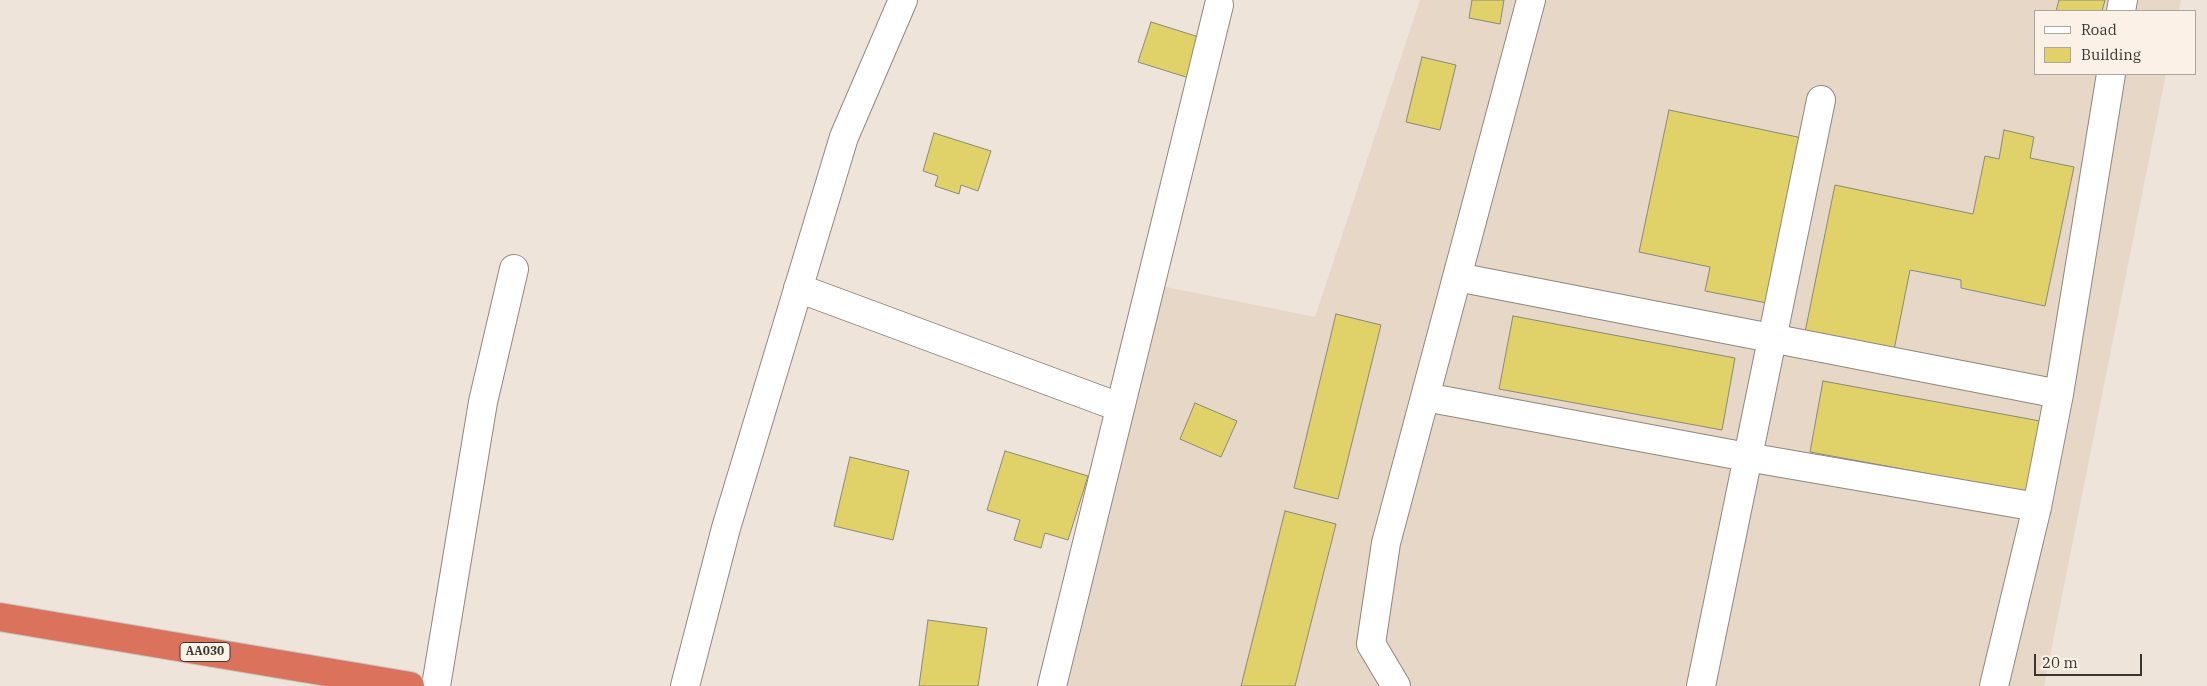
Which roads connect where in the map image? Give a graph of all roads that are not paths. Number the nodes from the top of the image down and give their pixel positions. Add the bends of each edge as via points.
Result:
1 (903, 0) edge
2 (1531, 0) edge
3 (1218, 5) dead end
4 (2111, 75) edge
5 (1820, 100) dead end
6 (514, 269) dead end
7 (1457, 276) junction
8 (798, 288) junction
9 (1772, 337) junction
10 (2058, 394) junction
11 (1425, 397) junction
12 (1119, 407) junction
13 (1747, 457) junction
14 (2037, 507) junction
15 (0, 617) edge
16 (410, 686) edge
17 (436, 686) edge
18 (685, 686) edge
19 (1052, 686) edge
20 (1396, 686) edge
21 (1701, 686) edge
22 (1994, 686) edge

1 - 8 street via 844,137
2 - 7 street
3 - 12 street
4 - 10 street
5 - 9 street
6 - 17 street via 484,402
7 - 9 street
7 - 11 street
8 - 12 street
8 - 18 street via 726,528
9 - 10 street
9 - 13 street
10 - 14 street
11 - 13 street
11 - 20 street via 1386,543 1371,644
12 - 19 street
13 - 14 street
13 - 21 street
14 - 22 street
15 - 16 highway, AA030

